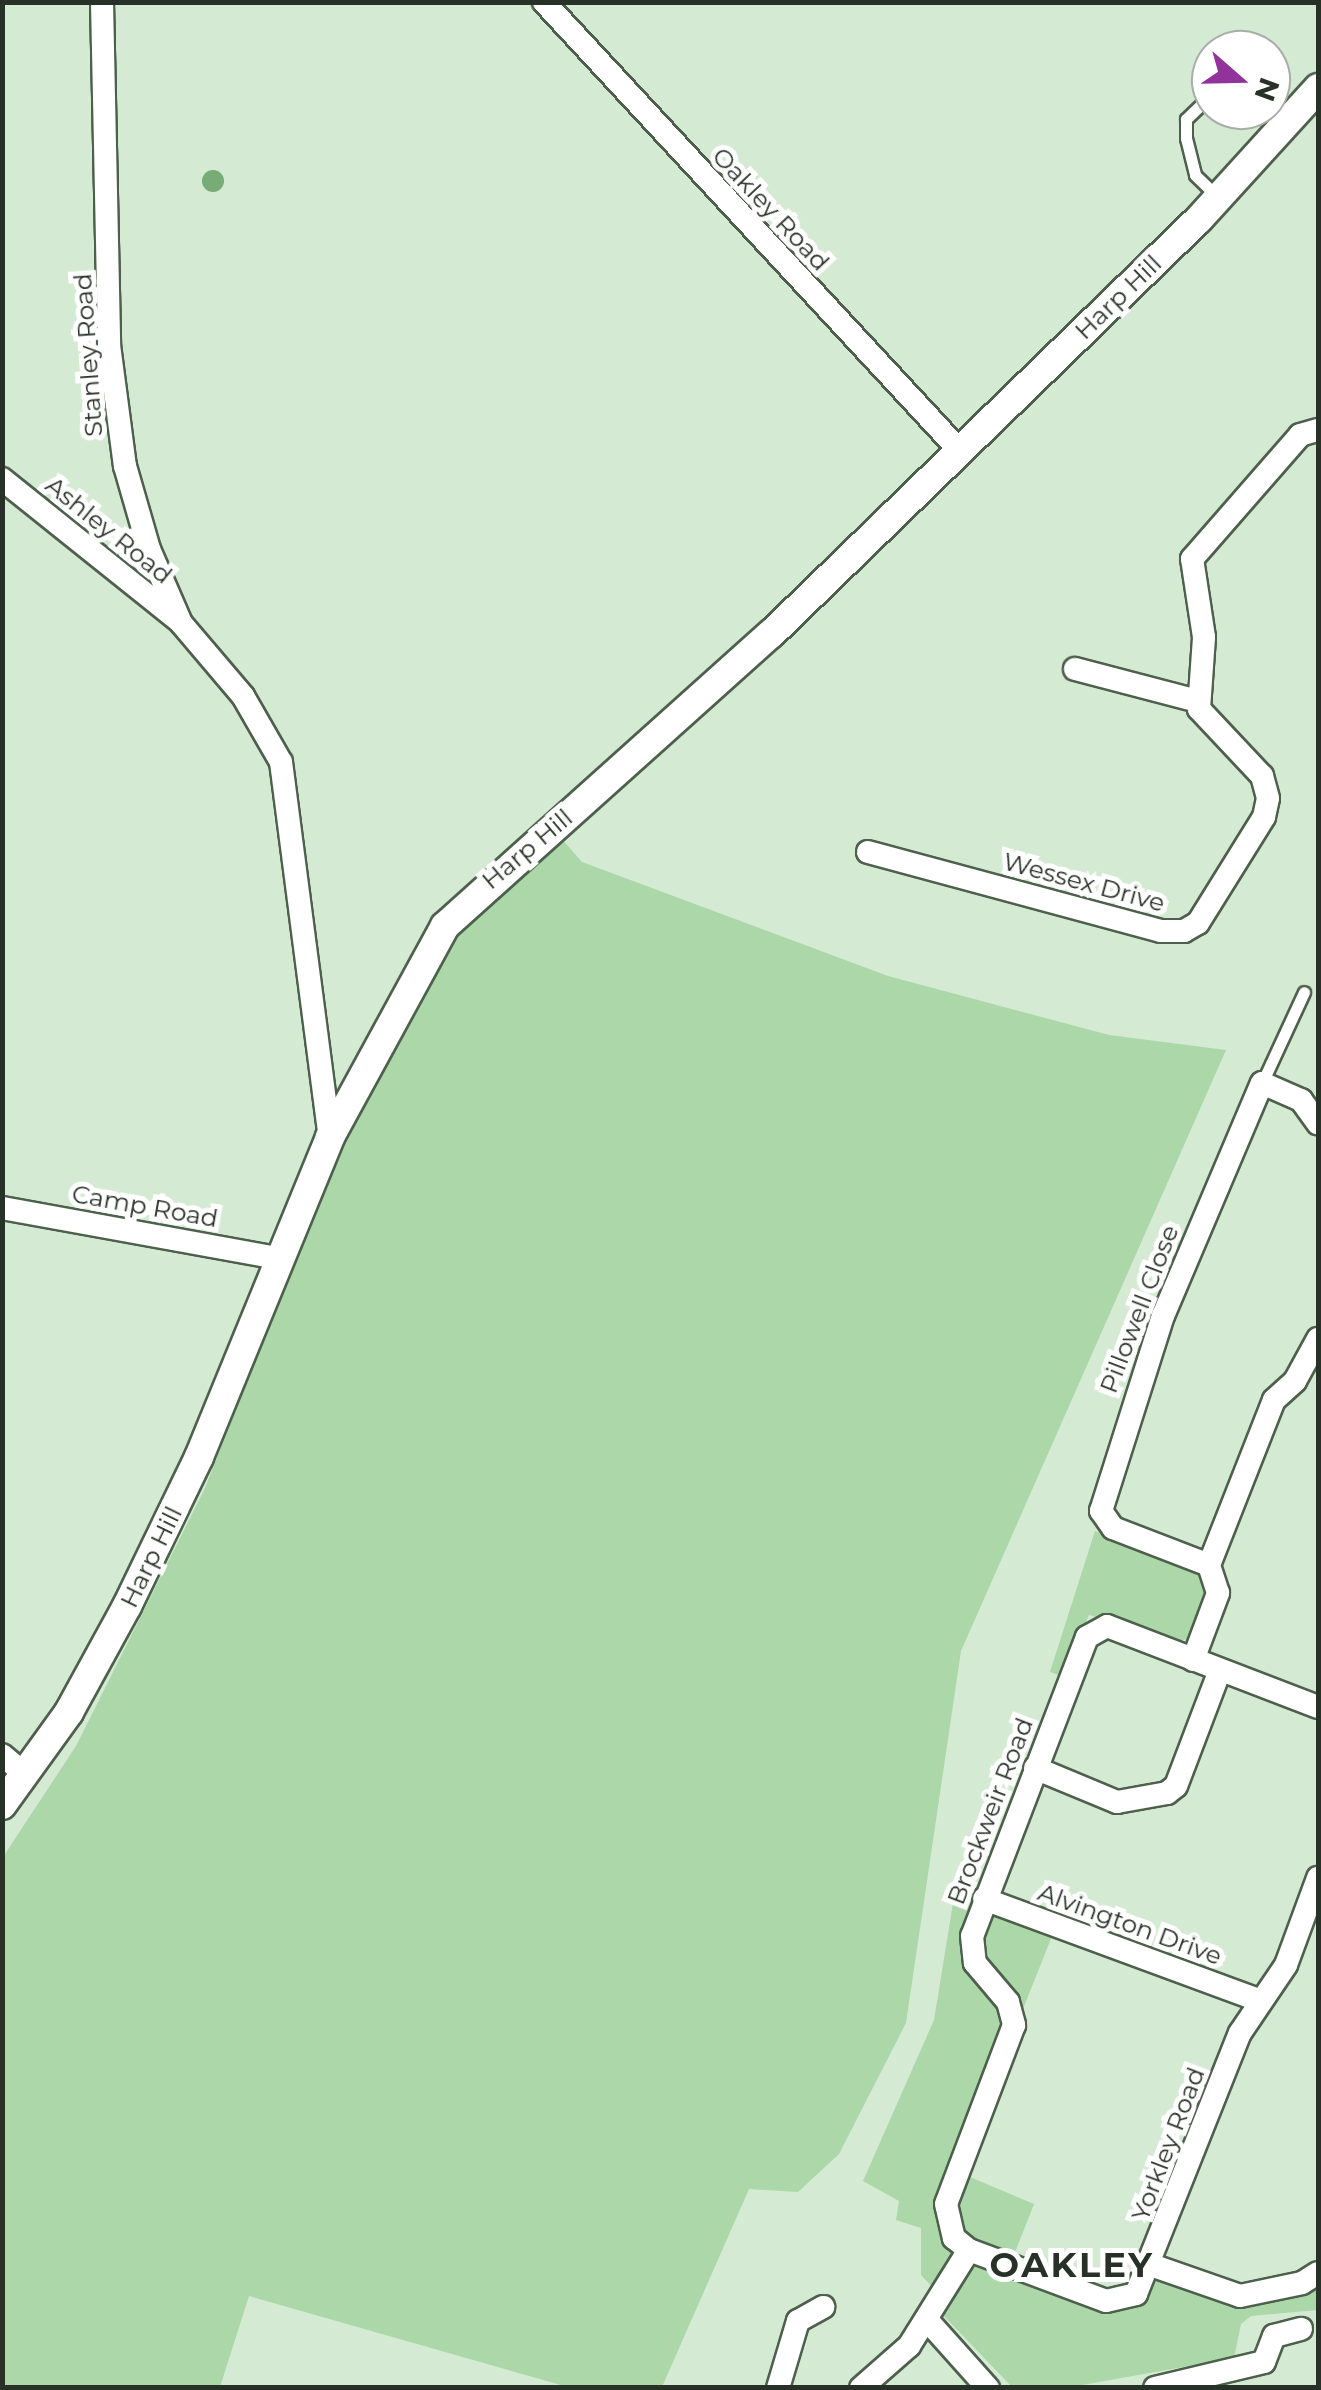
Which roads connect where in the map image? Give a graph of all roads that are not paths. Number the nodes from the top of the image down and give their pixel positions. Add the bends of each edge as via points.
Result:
1 (102, 2) edge
2 (544, 2) edge
3 (1318, 88) edge
4 (1291, 103) edge
5 (1191, 119) edge
6 (1266, 130) edge
7 (1218, 198) junction
8 (1318, 430) edge
9 (960, 452) junction
10 (2, 479) edge
11 (153, 558) junction
12 (125, 580) junction
13 (181, 622) junction
14 (1075, 669) dead end
15 (1198, 700) junction
16 (868, 852) dead end
17 (1304, 992) dead end
18 (1262, 1082) junction
19 (1318, 1122) edge
20 (330, 1137) junction
21 (2, 1208) edge
22 (278, 1258) junction
23 (1318, 1339) edge
24 (1295, 1381) junction
25 (1318, 1390) edge
26 (1209, 1565) junction
27 (1194, 1660) junction
28 (1220, 1670) junction
29 (1318, 1707) edge
30 (2, 1756) edge
31 (1035, 1768) junction
32 (26, 1774) junction
33 (2, 1805) edge
34 (1318, 1878) edge
35 (984, 1899) junction
36 (1258, 2000) junction
37 (946, 2224) joint
38 (969, 2250) junction
39 (1150, 2265) junction
40 (1318, 2273) edge
41 (823, 2307) dead end
42 (928, 2321) junction
43 (1301, 2329) dead end
44 (778, 2388) edge
45 (860, 2388) edge
46 (988, 2388) edge
47 (1155, 2388) edge

1 - 11 street, Stanley Road via 114,407
2 - 9 street, Oakley Road
3 - 4 street, Harp Hill
5 - 7 lane via 1185,127 1195,175
6 - 7 street, Harp Hill
7 - 9 street, Harp Hill
8 - 15 street via 1300,435 1195,550 1190,574 1204,648
9 - 20 street, Harp Hill via 660,736 460,908 424,958
10 - 12 street, Ashley Road
11 - 12 street
11 - 13 street, Stanley Road
12 - 13 street, Ashley Road
13 - 20 street, Stanley Road via 243,696 281,762
14 - 15 street
15 - 16 street, Wessex Drive via 1208,724 1262,776 1268,798 1264,817 1202,916 1184,931 1161,931
17 - 18 lane
18 - 19 street via 1301,1100
18 - 26 street, Pillowell Close via 1162,1316 1101,1512 1112,1528
20 - 22 street, Harp Hill
21 - 22 street, Camp Road
22 - 32 street, Harp Hill via 164,1532 88,1678
23 - 24 street
24 - 25 street
24 - 26 street via 1274,1400
26 - 27 street via 1218,1594
27 - 28 street
27 - 31 street, Brockweir Road via 1107,1626 1088,1637
28 - 29 street
28 - 31 street via 1176,1786 1167,1793 1117,1802
30 - 32 street
31 - 35 street, Brockweir Road
32 - 33 street, Harp Hill
34 - 36 street, Yorkley Road via 1286,1965
35 - 36 street, Alvington Drive
35 - 37 street, Brockweir Road via 972,1955 1008,2002 1013,2035 946,2204
36 - 39 street, Yorkley Road
37 - 38 street, Yorkley Road
38 - 39 street, Yorkley Road via 1112,2302 1136,2294
38 - 42 street
39 - 40 street via 1240,2296 1302,2283
41 - 44 street via 798,2321
42 - 45 street
42 - 46 street
43 - 47 street via 1274,2336 1264,2362

